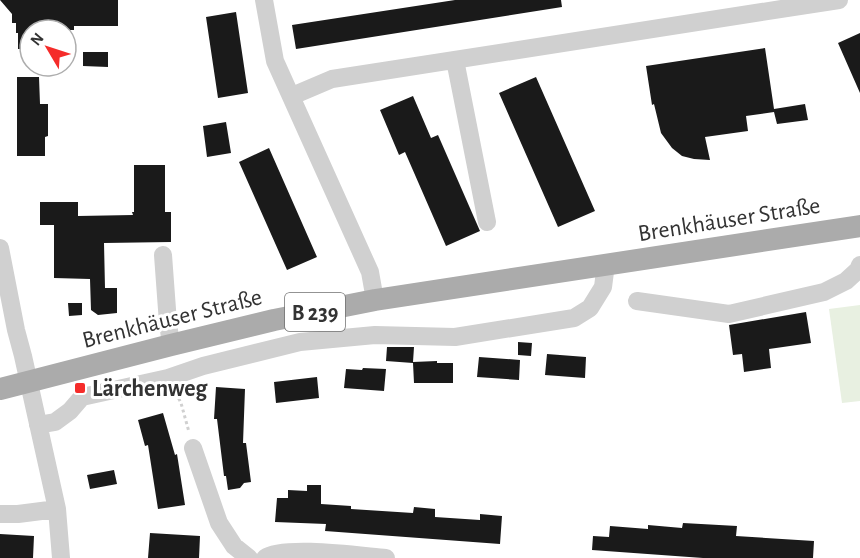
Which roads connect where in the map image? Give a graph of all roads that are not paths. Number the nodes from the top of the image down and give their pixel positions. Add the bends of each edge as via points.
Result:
1 (264, 0) edge
2 (839, 0) edge
3 (455, 60) junction
4 (292, 96) junction
5 (487, 222) dead end
6 (860, 229) edge
7 (0, 248) edge
8 (163, 255) dead end
9 (860, 265) edge
10 (605, 276) junction
11 (375, 300) junction
12 (638, 301) dead end
13 (8, 332) edge
14 (171, 345) junction
15 (28, 381) junction
16 (0, 389) edge
17 (38, 425) junction
18 (193, 448) road end
19 (57, 509) junction
20 (0, 514) edge
21 (61, 558) edge
22 (249, 558) edge
23 (265, 558) edge
24 (386, 558) edge

1 - 4 street via 275,61
2 - 3 street
3 - 4 street via 332,79
3 - 5 street
4 - 11 street via 370,272
6 - 10 main road, Brenkhäuser Straße / B 239
7 - 13 street
8 - 14 street
9 - 12 street via 846,281 824,292 729,314
10 - 11 main road, Brenkhäuser Straße / B 239
10 - 17 street via 590,308 574,318 455,337 375,335 300,342 82,397 55,422
11 - 14 main road, Brenkhäuser Straße / B 239
13 - 15 street via 23,356
14 - 15 main road, Brenkhäuser Straße / B 239
15 - 16 main road, Brenkhäuser Straße / B 239
15 - 17 street
17 - 19 street
18 - 22 street via 219,523 234,546
19 - 20 street
19 - 21 street
23 - 24 street via 291,551

